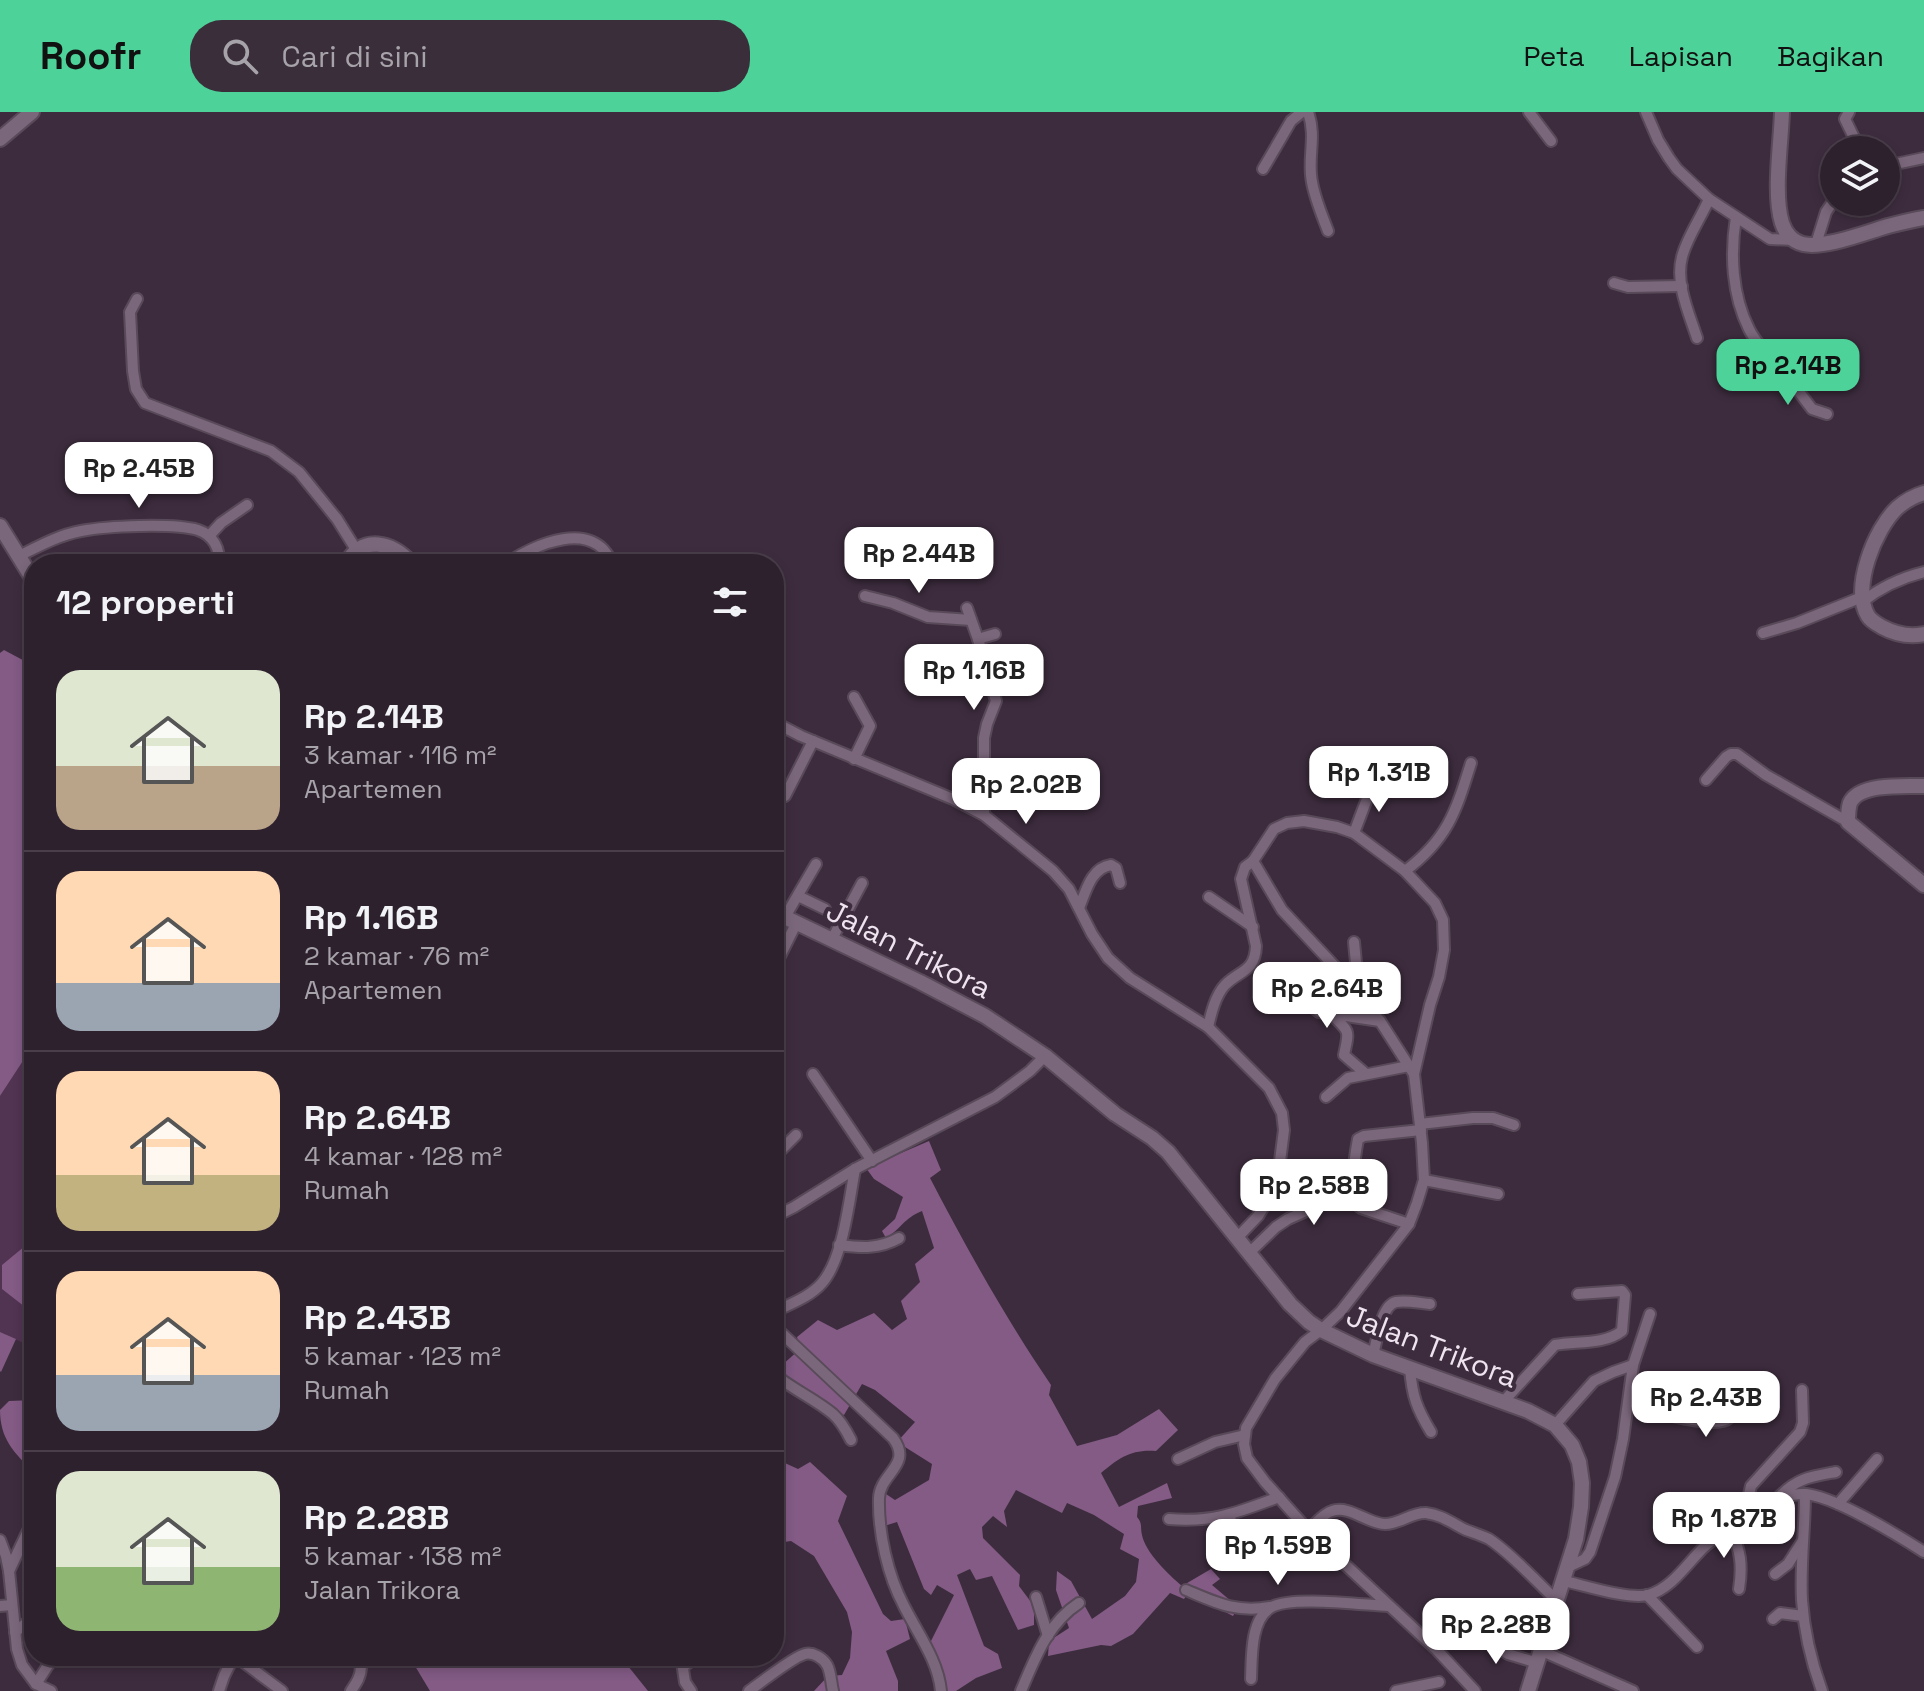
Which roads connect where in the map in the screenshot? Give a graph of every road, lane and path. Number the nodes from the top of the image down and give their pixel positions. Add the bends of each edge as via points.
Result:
1 (32, 112) edge
2 (1302, 112) edge
3 (1308, 112) edge
4 (1529, 112) edge
5 (1646, 112) edge
6 (1782, 112) edge
7 (1849, 112) edge
8 (1852, 136) edge
9 (0, 139) edge
10 (1551, 141) dead end
11 (1924, 158) edge
12 (1900, 163) edge
13 (1263, 169) dead end
14 (1709, 199) junction
15 (1825, 216) edge
16 (1736, 217) junction
17 (1924, 218) edge
18 (1328, 231) dead end
19 (1794, 240) junction
20 (1816, 244) junction
21 (1614, 283) dead end
22 (1682, 286) junction
23 (137, 299) dead end
24 (1697, 338) dead end
25 (1823, 346) dead end
26 (1771, 360) junction
27 (1827, 414) dead end
28 (1924, 493) edge
29 (247, 505) dead end
30 (0, 526) edge
31 (209, 536) junction
32 (361, 549) junction
33 (218, 554) edge
34 (352, 554) edge
35 (402, 554) edge
36 (524, 554) edge
37 (608, 554) edge
38 (19, 556) junction
39 (24, 564) edge
40 (1924, 572) edge
41 (865, 596) dead end
42 (1862, 600) junction
43 (967, 608) dead end
44 (971, 620) junction
45 (1763, 633) dead end
46 (995, 634) dead end
47 (1924, 634) edge
48 (978, 639) junction
49 (854, 697) dead end
50 (784, 727) edge
51 (813, 741) junction
52 (854, 759) junction
53 (1471, 763) dead end
54 (1706, 780) dead end
55 (1373, 783) dead end
56 (1924, 786) edge
57 (785, 796) dead end
58 (984, 815) junction
59 (1848, 822) junction
60 (1354, 833) junction
61 (1253, 861) junction
62 (816, 864) dead end
63 (1405, 871) junction
64 (862, 883) dead end
65 (1120, 883) dead end
66 (1924, 885) edge
67 (798, 896) junction
68 (1209, 897) dead end
69 (1079, 908) junction
70 (825, 909) dead end
71 (785, 917) edge
72 (1253, 927) junction
73 (832, 939) junction
74 (1354, 942) dead end
75 (1296, 993) dead end
76 (1359, 996) junction
77 (1330, 1013) junction
78 (1380, 1021) junction
79 (1208, 1027) junction
80 (1045, 1056) junction
81 (1412, 1070) junction
82 (813, 1074) dead end
83 (1366, 1074) junction
84 (1326, 1097) dead end
85 (1514, 1125) dead end
86 (1420, 1127) junction
87 (796, 1135) dead end
88 (784, 1147) edge
89 (872, 1161) junction
90 (855, 1169) junction
91 (1326, 1174) dead end
92 (1424, 1180) junction
93 (1498, 1194) dead end
94 (784, 1212) edge
95 (1409, 1224) junction
96 (899, 1238) dead end
97 (1237, 1238) junction
98 (839, 1245) junction
99 (1249, 1253) junction
100 (1578, 1294) dead end
101 (1430, 1304) dead end
102 (784, 1307) edge
103 (1650, 1314) dead end
104 (1321, 1330) junction
105 (784, 1335) edge
106 (1373, 1355) junction
107 (1633, 1365) junction
108 (1410, 1368) junction
109 (784, 1382) edge
110 (1747, 1383) dead end
111 (1802, 1390) dead end
112 (1503, 1402) junction
113 (1628, 1404) junction
114 (1555, 1425) junction
115 (1431, 1432) dead end
116 (1245, 1435) junction
117 (851, 1440) dead end
118 (1178, 1459) dead end
119 (1877, 1459) dead end
120 (1836, 1472) dead end
121 (1805, 1494) junction
122 (1279, 1497) junction
123 (1778, 1498) junction
124 (1838, 1504) junction
125 (1230, 1515) junction
126 (1169, 1519) dead end
127 (1743, 1520) junction
128 (1731, 1528) junction
129 (1308, 1530) junction
130 (24, 1536) edge
131 (1805, 1536) junction
132 (0, 1540) edge
133 (1924, 1552) edge
134 (1217, 1561) dead end
135 (4, 1571) edge
136 (1566, 1574) junction
137 (1775, 1574) dead end
138 (1739, 1589) dead end
139 (1186, 1590) dead end
140 (1647, 1595) junction
141 (1036, 1597) dead end
142 (1557, 1601) junction
143 (1079, 1603) dead end
144 (12, 1605) junction
145 (0, 1606) edge
146 (1388, 1606) junction
147 (1270, 1607) junction
148 (1803, 1616) junction
149 (1773, 1619) dead end
150 (24, 1625) edge
151 (15, 1632) junction
152 (1048, 1636) junction
153 (1502, 1637) dead end
154 (1697, 1647) dead end
155 (1540, 1657) junction
156 (48, 1666) edge
157 (230, 1666) edge
158 (248, 1666) edge
159 (361, 1666) edge
160 (683, 1666) edge
161 (1455, 1670) junction
162 (1251, 1679) dead end
163 (36, 1684) junction
164 (1436, 1686) edge
165 (51, 1691) edge
166 (219, 1691) edge
167 (282, 1691) edge
168 (351, 1691) edge
169 (691, 1691) edge
170 (749, 1691) edge
171 (833, 1691) edge
172 (941, 1691) edge
173 (1021, 1691) edge
174 (1396, 1691) edge
175 (1475, 1691) edge
176 (1528, 1691) edge
177 (1633, 1691) edge
178 (1822, 1691) edge

1 - 9 street
2 - 13 street
3 - 18 street via 1313,130 1311,182
4 - 10 street
5 - 14 street via 1669,158
6 - 19 street via 1780,208
7 - 8 street via 1845,119
11 - 12 street
14 - 16 street
14 - 22 street via 1680,261
15 - 20 street
16 - 19 street via 1770,239
16 - 26 street via 1736,293 1750,332
17 - 20 street
19 - 20 street
21 - 22 street
22 - 24 street
23 - 32 street via 130,312 133,371 145,403 271,451 299,472
25 - 26 street via 1806,359
26 - 27 street via 1812,409
28 - 42 street via 1897,508 1883,525 1863,573
29 - 31 street
30 - 38 street
31 - 33 street
31 - 38 street via 175,527 105,528 58,537
32 - 34 street
32 - 35 street via 380,544
36 - 37 street via 568,538 600,546
38 - 39 street
40 - 42 street via 1892,582
41 - 44 street via 928,617
42 - 45 street
42 - 47 street via 1869,619 1890,632
43 - 44 street
44 - 48 street
46 - 48 street
48 - 58 street via 996,701 984,738
49 - 52 street via 870,726
50 - 51 street
51 - 52 street
51 - 57 street
52 - 58 street
53 - 63 street via 1448,827
54 - 59 street via 1726,757 1737,754
55 - 60 street
56 - 59 street via 1857,794
58 - 69 street via 1053,871
59 - 66 street
60 - 61 street via 1304,821 1287,823 1274,829
60 - 63 street
61 - 72 street via 1241,879
61 - 76 street via 1282,910
62 - 67 street
63 - 81 street via 1435,903 1443,920 1439,977
64 - 73 street
65 - 69 street via 1116,868 1101,868
67 - 70 street
67 - 71 street
68 - 72 street
69 - 79 street via 1108,958
71 - 73 street, Jalan Trikora
72 - 79 street via 1255,958 1224,986
73 - 80 street, Jalan Trikora via 985,1016
74 - 76 street
75 - 77 street via 1319,1012
76 - 78 street
77 - 78 street
77 - 83 street via 1345,1027 1346,1058
78 - 81 street
79 - 97 street via 1269,1088 1282,1113 1279,1169 1271,1195
80 - 89 street via 995,1097
80 - 97 street, Jalan Trikora via 1168,1152
81 - 83 street
81 - 86 street
82 - 89 street
83 - 84 street via 1348,1078
85 - 86 street via 1493,1118
86 - 92 street
86 - 95 street via 1364,1136 1358,1139 1356,1152 1356,1204
87 - 88 street
89 - 90 street
90 - 94 street
90 - 98 street
91 - 99 street via 1324,1203 1276,1227
92 - 93 street
92 - 95 street
95 - 104 street
96 - 98 street via 871,1248
97 - 99 street, Jalan Trikora
98 - 102 street via 824,1281
99 - 104 street, Jalan Trikora via 1290,1304
100 - 112 street via 1622,1291 1622,1331 1601,1341 1555,1345
101 - 106 street via 1388,1305
103 - 107 street
104 - 106 street, Jalan Trikora
104 - 116 street via 1275,1379
105 - 172 street via 898,1444 898,1464 879,1497 884,1548 902,1603 936,1665
106 - 108 street, Jalan Trikora
107 - 113 street
107 - 114 street via 1594,1381
108 - 112 street, Jalan Trikora
108 - 115 street via 1415,1403
109 - 117 street via 832,1413
110 - 113 street via 1724,1421 1702,1422
111 - 127 street via 1800,1432 1751,1486
112 - 114 street, Jalan Trikora
113 - 136 street via 1615,1477 1590,1552
114 - 136 street, Jalan Trikora via 1576,1452 1582,1483
116 - 118 street
116 - 122 street via 1247,1458
119 - 124 street
120 - 123 street via 1803,1477
121 - 123 street
121 - 124 street
121 - 131 street
122 - 125 street
122 - 129 street
123 - 127 street
124 - 133 street
125 - 126 street
125 - 134 street via 1233,1538
127 - 128 street
128 - 138 street via 1740,1551
128 - 140 street via 1663,1588
129 - 142 street via 1331,1511 1388,1524 1414,1514 1445,1517 1499,1546
129 - 146 street
130 - 135 street
131 - 137 street via 1788,1564
131 - 148 street
132 - 135 street
135 - 144 street
136 - 140 street via 1609,1591
136 - 142 street, Jalan Trikora
139 - 147 street via 1236,1609
140 - 154 street
141 - 152 street
142 - 155 street, Jalan Trikora
143 - 152 street via 1055,1622
144 - 145 street
144 - 151 street
146 - 147 street via 1286,1602
146 - 161 street
147 - 162 street via 1252,1643
148 - 149 street via 1780,1613
148 - 178 street
150 - 151 street
151 - 163 street via 19,1658
152 - 173 street
153 - 155 street via 1502,1650 1508,1654
155 - 176 street, Jalan Trikora
155 - 177 street
156 - 163 street
157 - 166 street
158 - 167 street
159 - 168 street
160 - 169 street
161 - 164 street
161 - 175 street
163 - 165 street
164 - 174 street
170 - 171 street via 804,1654 812,1654 829,1667

